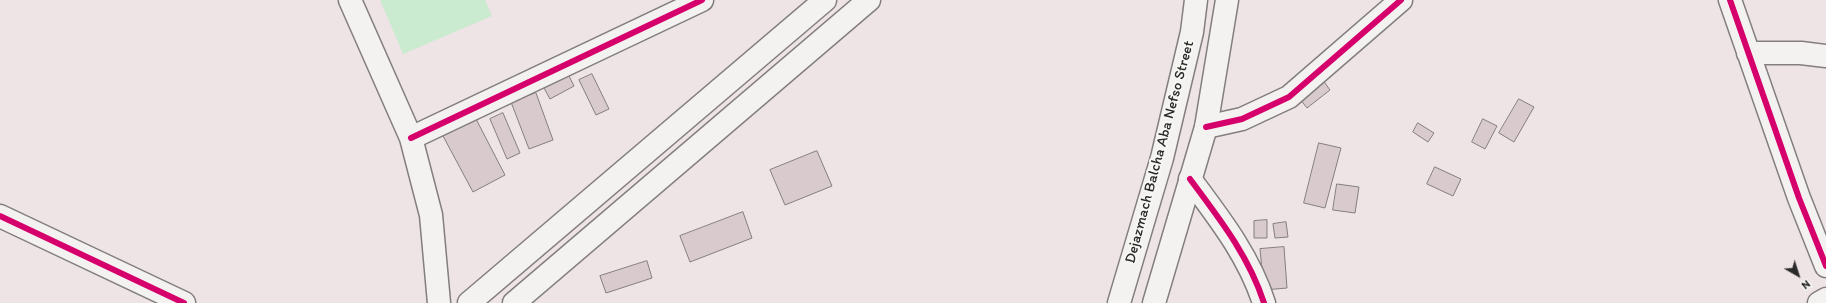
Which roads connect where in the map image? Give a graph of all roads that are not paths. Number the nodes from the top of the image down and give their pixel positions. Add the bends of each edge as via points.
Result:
1 (350, 0) edge
2 (825, 0) edge
3 (869, 0) edge
4 (1196, 0) edge
5 (1227, 0) edge
6 (1401, 0) edge
7 (1730, 0) edge
8 (689, 3) edge
9 (1748, 53) junction
10 (1826, 56) edge
11 (1206, 127) junction
12 (411, 138) junction
13 (1190, 179) junction
14 (0, 216) edge
15 (1826, 266) edge
16 (1826, 299) edge
17 (184, 303) edge
18 (439, 303) edge
19 (469, 303) edge
20 (514, 303) edge
21 (1119, 303) edge
22 (1154, 303) edge
23 (1264, 303) edge
24 (1819, 303) edge

1 - 12 street
2 - 19 street
3 - 20 street
4 - 21 street, Dejazmach Balcha Aba Nefso Street via 1192,32 1163,150
5 - 11 street, Dejazmach Balcha Aba Nefso Street
6 - 11 street via 1289,97 1242,119
7 - 9 street
8 - 12 street
9 - 10 street via 1801,53
9 - 15 street
11 - 13 street, Dejazmach Balcha Aba Nefso Street
12 - 18 street via 431,216
13 - 22 street, Dejazmach Balcha Aba Nefso Street
13 - 23 street via 1233,237
14 - 17 street
16 - 24 street

